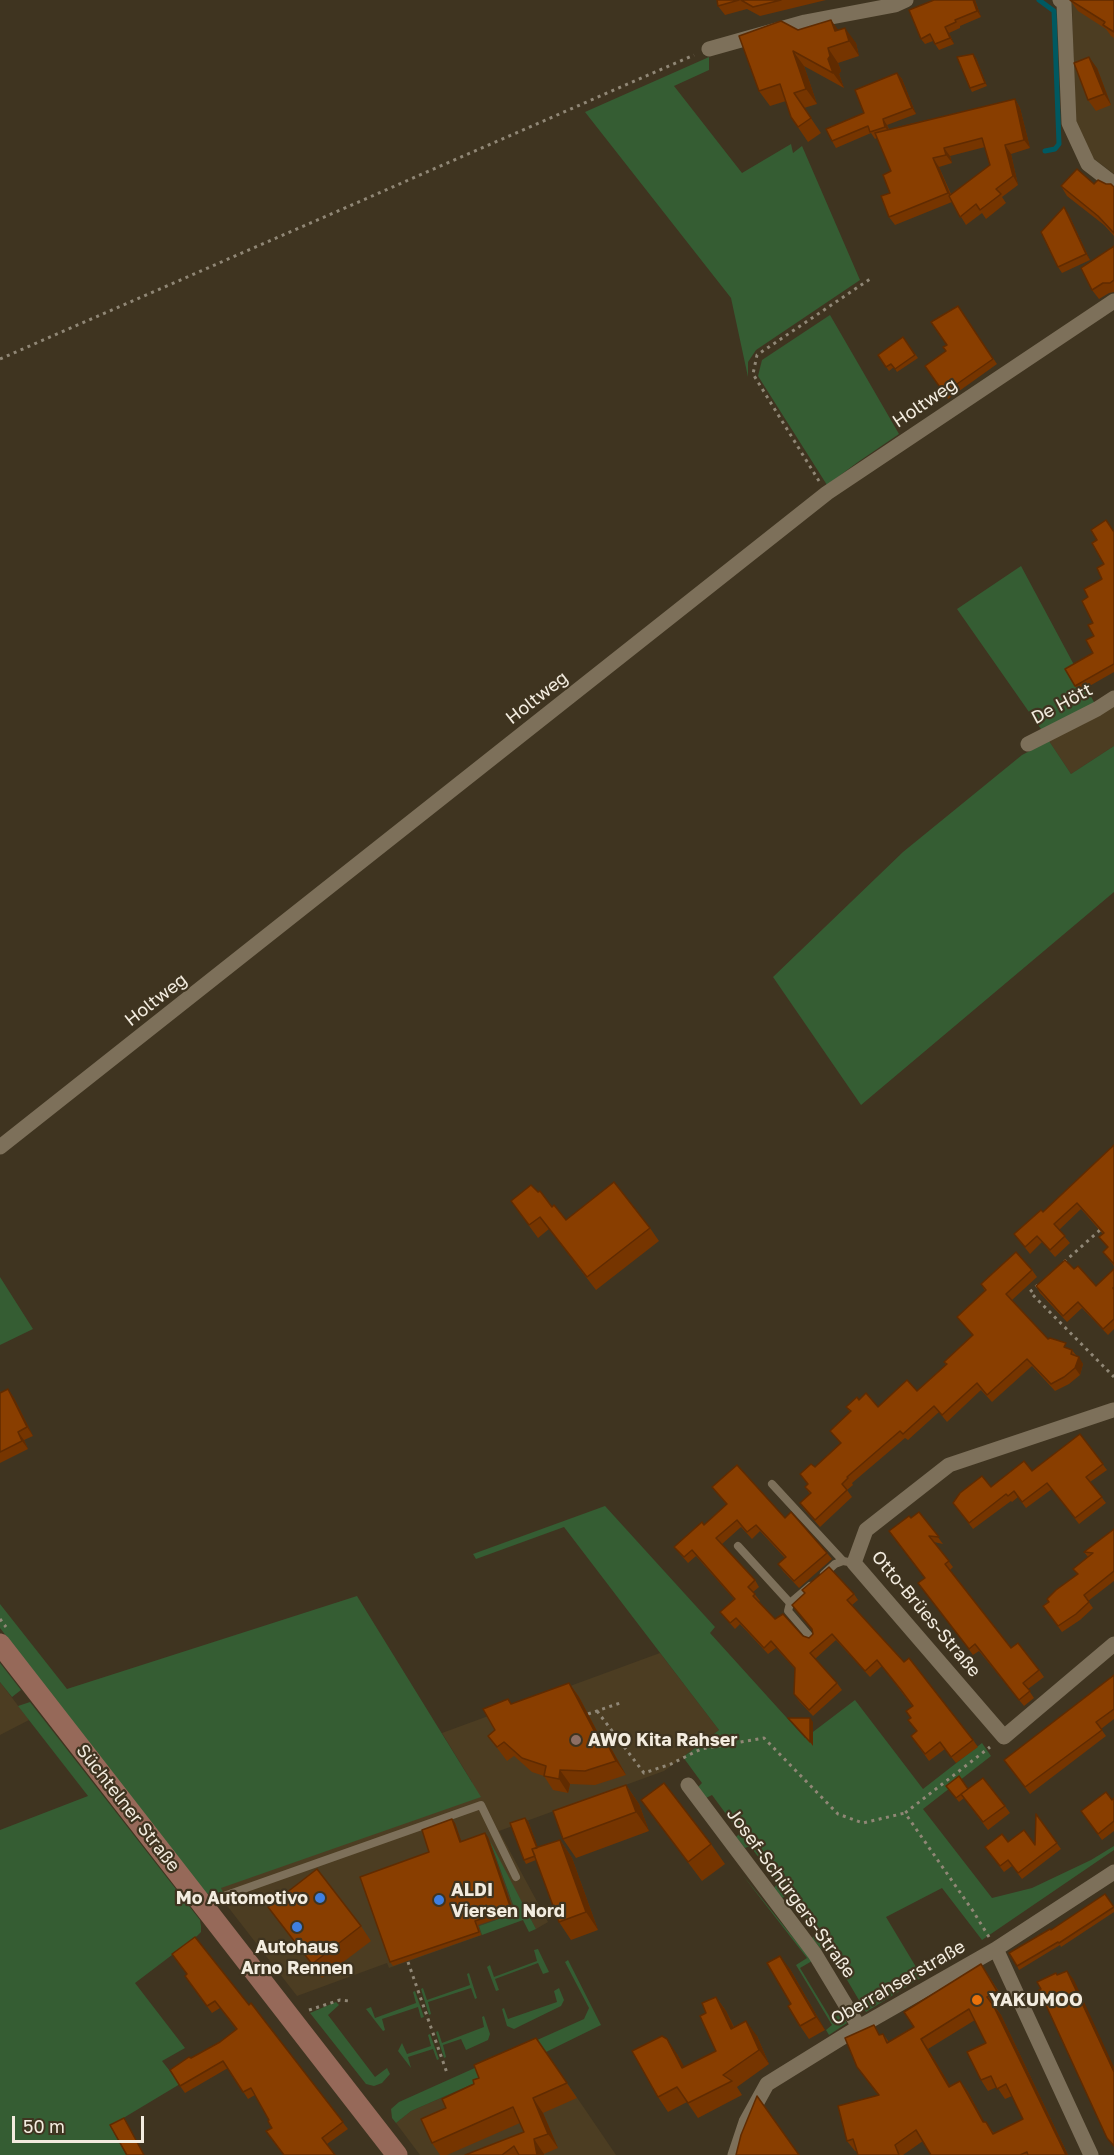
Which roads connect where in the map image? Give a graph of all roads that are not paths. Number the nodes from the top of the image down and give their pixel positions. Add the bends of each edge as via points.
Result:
1 (906, 0) edge
2 (1060, 0) edge
3 (709, 49) road end
4 (1114, 184) edge
5 (1114, 301) edge
6 (1114, 698) edge
7 (1029, 744) dead end
8 (0, 1147) edge
9 (1114, 1407) edge
10 (772, 1484) dead end
11 (738, 1546) dead end
12 (848, 1562) junction
13 (790, 1603) junction
14 (812, 1639) edge
15 (1114, 1644) edge
16 (6, 1653) edge
17 (688, 1785) dead end
18 (1114, 1872) edge
19 (516, 1877) dead end
20 (203, 1904) junction
21 (996, 1949) junction
22 (859, 2027) junction
23 (397, 2155) edge
24 (735, 2155) edge
25 (1091, 2155) edge

1 - 3 street via 805,22
2 - 4 street via 1064,3 1069,123 1088,164
5 - 8 street, Holtweg via 827,493
6 - 7 street, De Hött
9 - 12 street, Otto-Brües-Straße via 949,1465 866,1530
10 - 12 lane
11 - 13 lane
12 - 13 lane via 835,1564
12 - 15 street, Otto-Brües-Straße via 1004,1737
13 - 14 lane via 788,1611
16 - 20 main road, Süchtelner Straße
17 - 22 street, Josef-Schürgers-Straße via 815,1954
18 - 21 street, Oberrahserstraße
19 - 20 lane via 481,1805
20 - 23 main road, Süchtelner Straße
21 - 22 street, Oberrahserstraße
21 - 25 street
22 - 24 street, Oberrahserstraße via 767,2084 746,2122

